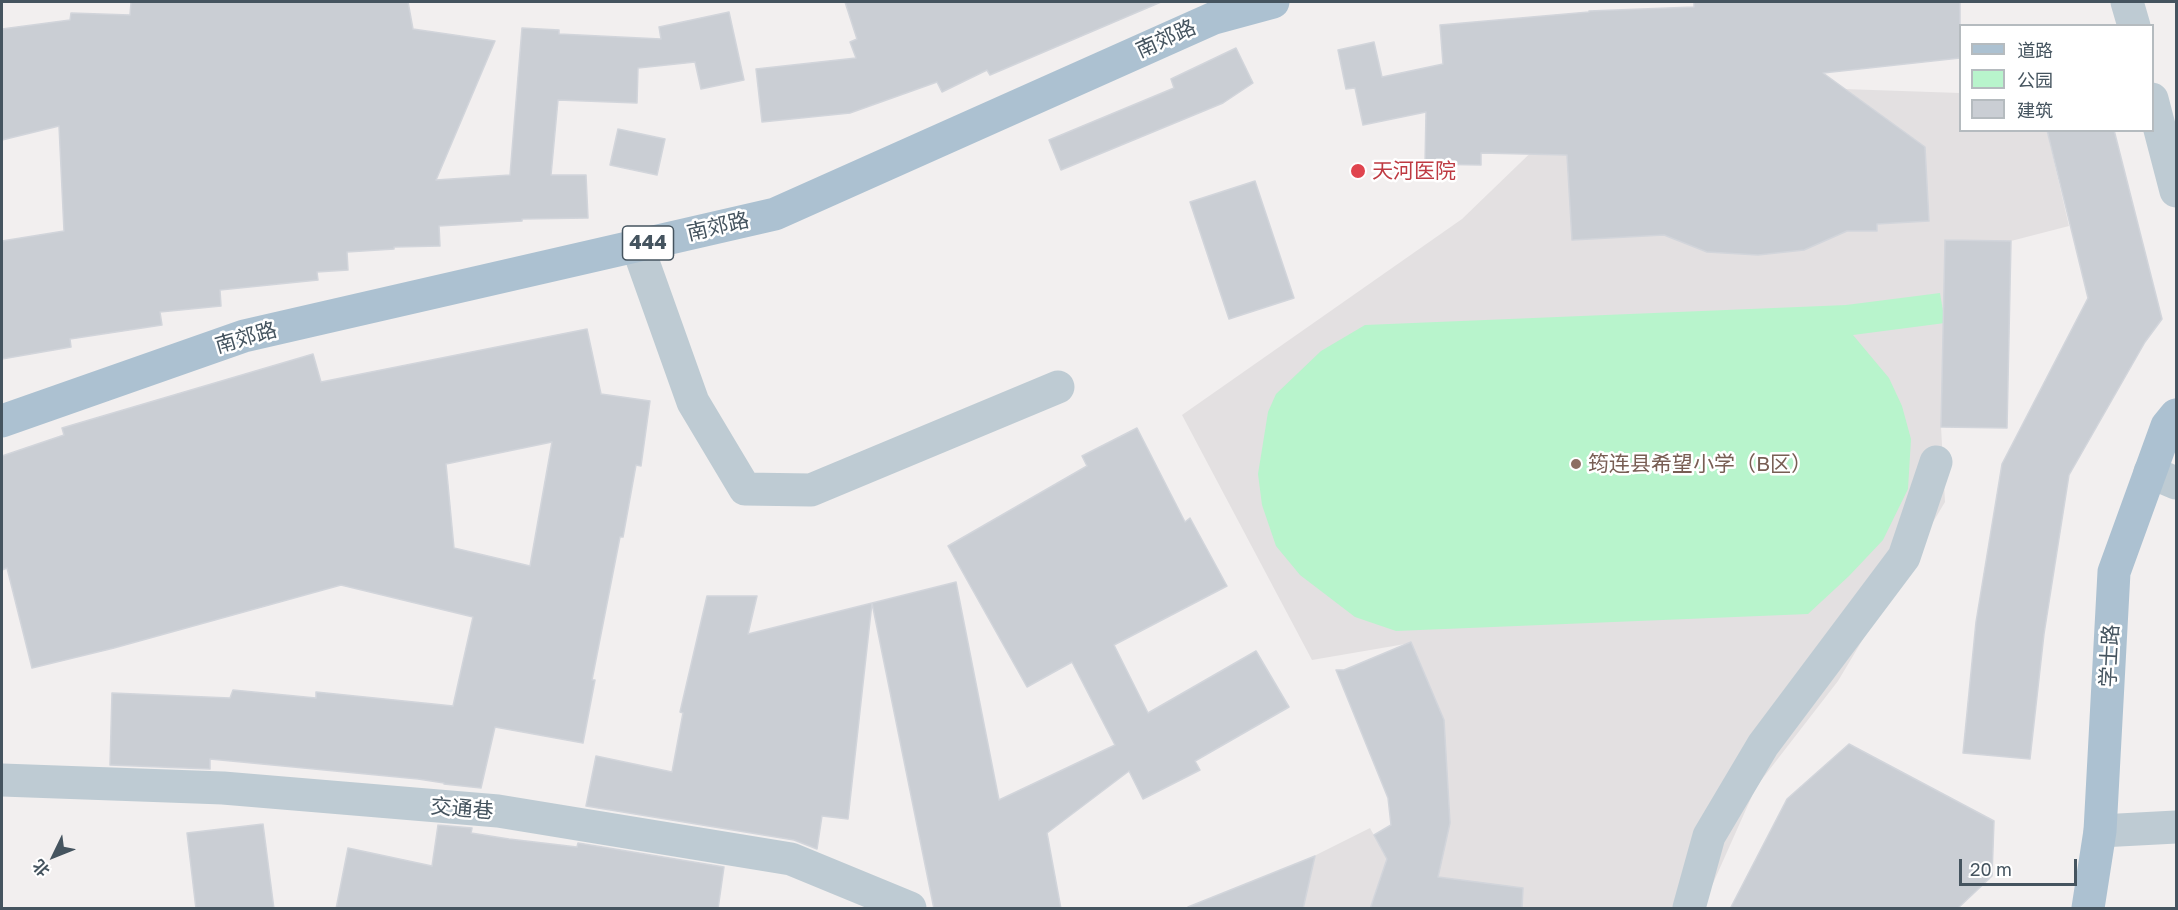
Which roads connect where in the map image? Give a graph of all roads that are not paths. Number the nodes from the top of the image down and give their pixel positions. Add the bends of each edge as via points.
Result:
1 (1273, 2) edge
2 (2127, 2) edge
3 (2133, 24) edge
4 (2154, 107) edge
5 (2176, 191) edge
6 (638, 245) junction
7 (1058, 387) dead end
8 (2176, 415) edge
9 (2, 422) edge
10 (1936, 462) dead end
11 (2163, 478) edge
12 (2, 780) edge
13 (2176, 828) edge
14 (2100, 831) junction
15 (910, 909) edge
16 (1689, 909) edge
17 (2088, 909) edge

1 - 6 main road, 南郊路 / 444 via 1214,18 775,214
2 - 3 street
4 - 5 street
6 - 7 street via 693,402 745,489 811,490
6 - 9 main road, 南郊路 / 444 via 244,336
8 - 11 main road, 学士路 via 2167,426
10 - 16 street via 1904,557 1763,745 1709,836
11 - 14 main road, 学士路 via 2114,572
12 - 15 street, 交通巷 via 223,788 498,812 791,859
13 - 14 street
14 - 17 main road, 学士路

